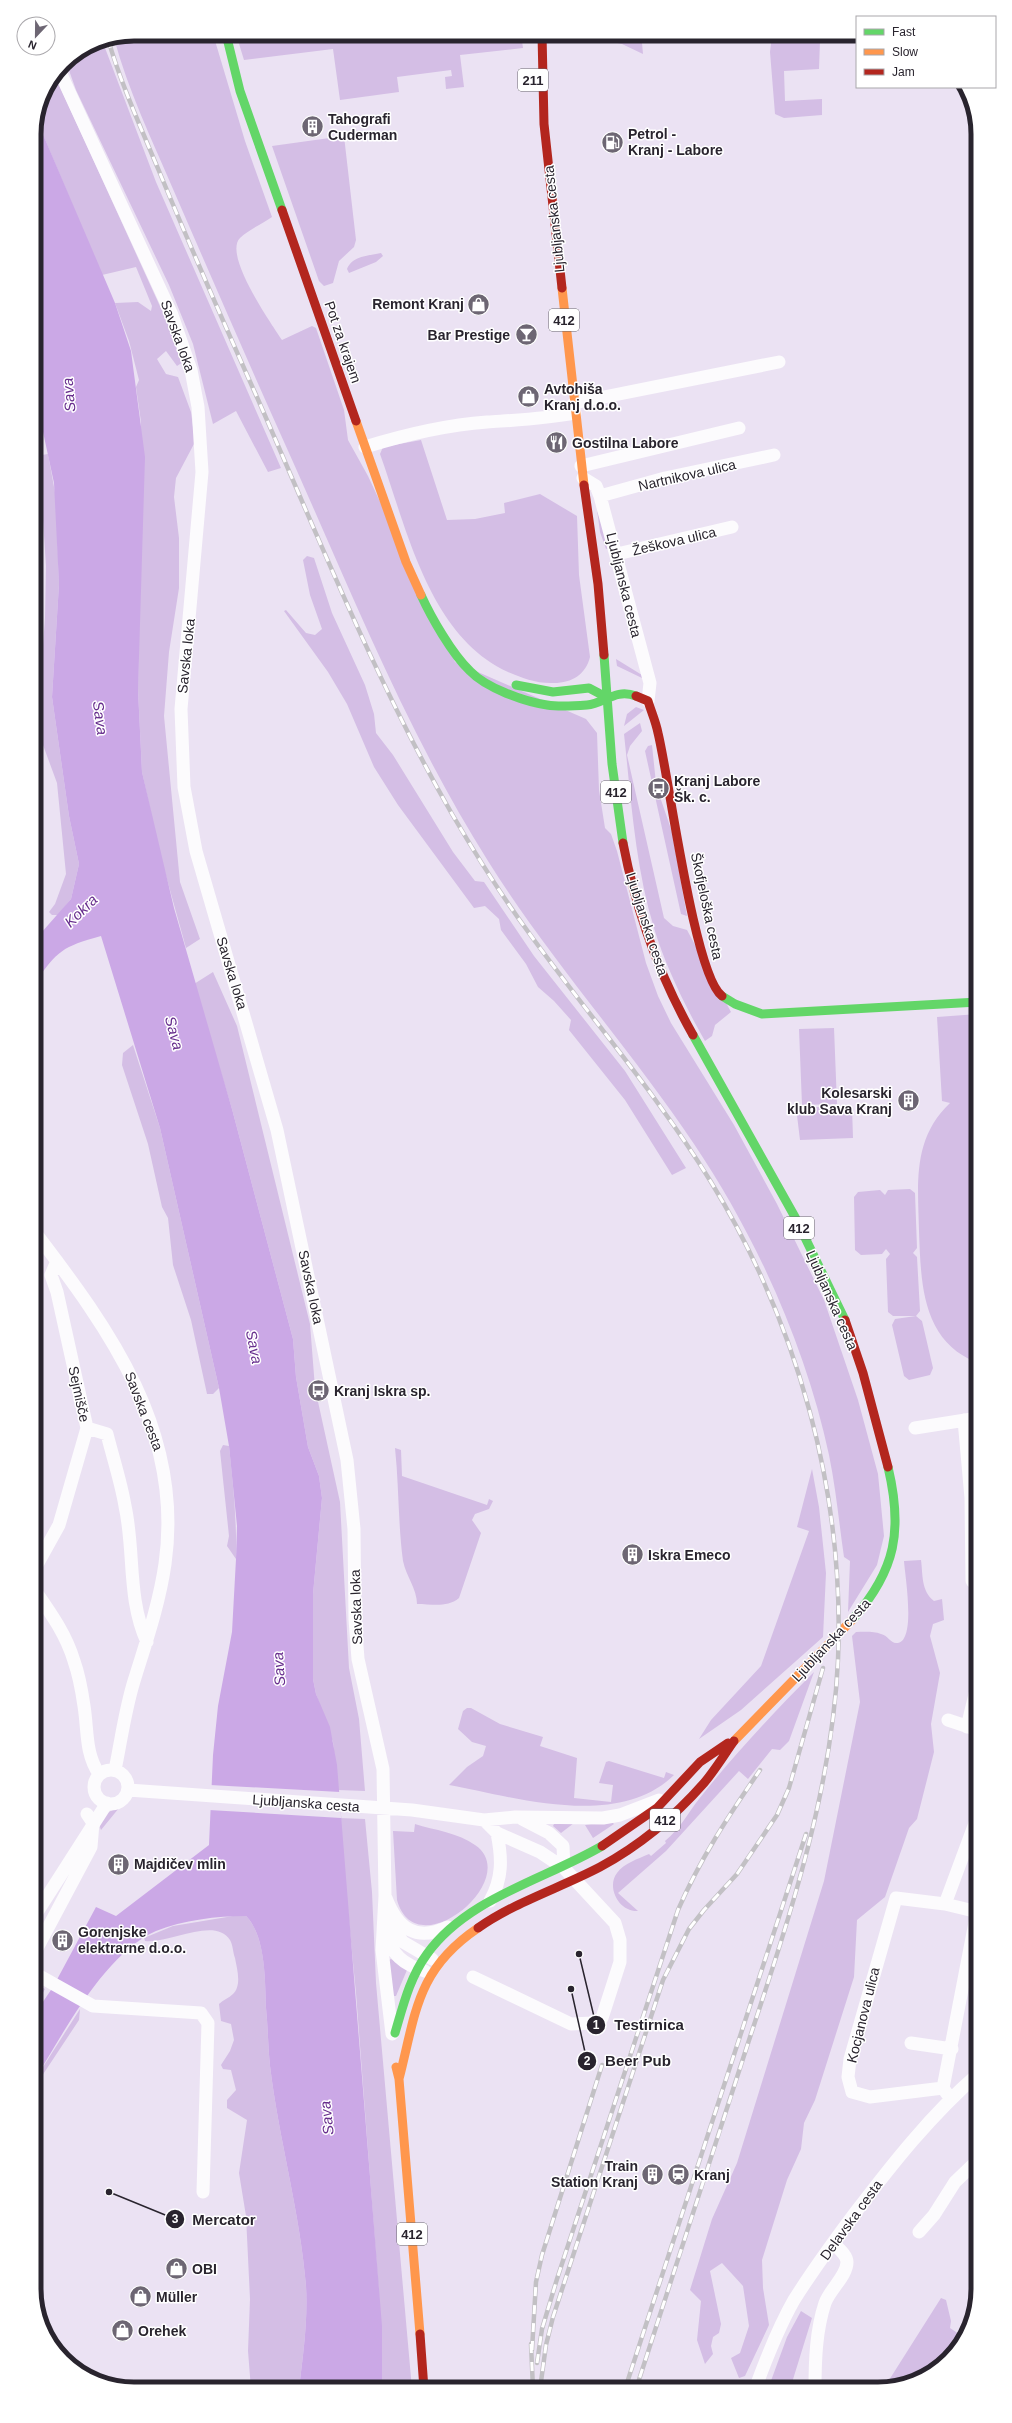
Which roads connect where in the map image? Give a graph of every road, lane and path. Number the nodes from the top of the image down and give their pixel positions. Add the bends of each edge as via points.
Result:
1 (228, 41) edge
2 (542, 41) edge
3 (550, 41) edge
4 (61, 75) edge
5 (533, 75) dead end
6 (544, 92) junction
7 (544, 124) junction
8 (778, 362) dead end
9 (574, 408) junction
10 (739, 428) dead end
11 (365, 447) junction
12 (774, 455) dead end
13 (582, 472) junction
14 (600, 496) junction
15 (587, 516) junction
16 (732, 527) dead end
17 (617, 554) junction
18 (454, 650) junction
19 (472, 658) dead end
20 (509, 682) dead end
21 (606, 697) junction
22 (648, 701) junction
23 (971, 1002) edge
24 (41, 1240) edge
25 (57, 1261) junction
26 (971, 1419) edge
27 (964, 1420) junction
28 (87, 1428) junction
29 (915, 1428) dead end
30 (41, 1557) edge
31 (970, 1581) edge
32 (41, 1600) edge
33 (147, 1642) junction
34 (948, 1720) dead end
35 (971, 1728) edge
36 (736, 1738) junction
37 (115, 1770) junction
38 (99, 1774) junction
39 (128, 1790) junction
40 (670, 1796) junction
41 (102, 1799) junction
42 (515, 1817) junction
43 (90, 1818) junction
44 (484, 1820) junction
45 (496, 1833) junction
46 (971, 1835) edge
47 (564, 1868) junction
48 (573, 1880) junction
49 (385, 1896) junction
50 (490, 1901) junction
51 (946, 1904) junction
52 (41, 1906) edge
53 (971, 1910) edge
54 (393, 1916) junction
55 (459, 1922) junction
56 (383, 1928) junction
57 (41, 1941) edge
58 (971, 1949) edge
59 (425, 1956) junction
60 (439, 1962) junction
61 (417, 1969) junction
62 (431, 1973) junction
63 (41, 1977) edge
64 (473, 1977) dead end
65 (394, 2042) joint
66 (911, 2043) dead end
67 (952, 2049) junction
68 (394, 2060) dead end
69 (971, 2078) edge
70 (399, 2079) junction
71 (946, 2093) junction
72 (971, 2167) edge
73 (203, 2192) dead end
74 (919, 2232) dead end
75 (833, 2243) junction
76 (423, 2382) edge
77 (758, 2382) edge
78 (815, 2382) edge

1 - 11 main road, Pot za krajem via 243,98
2 - 6 main road, Ljubljanska cesta / 211
3 - 6 main road, 211 via 551,62
4 - 49 street, Savska loka via 172,315 191,370 198,407 202,472 181,709 184,787 196,851 277,1130 347,1460 354,1529 354,1619 358,1659 384,1777
5 - 7 main road, 211 via 534,98
6 - 7 main road, Ljubljanska cesta / 211
7 - 9 main road, Ljubljanska cesta / 412
8 - 9 street
9 - 11 street via 548,419 486,422 421,433
9 - 13 main road, Ljubljanska cesta / 412
10 - 13 street
11 - 18 main road, Pot za krajem via 418,591 436,626
12 - 14 street, Nartnikova ulica via 665,478
13 - 14 street, Ljubljanska cesta via 596,486
13 - 15 main road, Ljubljanska cesta / 412
14 - 17 street, Ljubljanska cesta
15 - 21 main road, Ljubljanska cesta / 412 via 596,557
15 - 21 main road, Ljubljanska cesta / 412 via 585,560 598,671
16 - 17 street, Žeškova ulica
17 - 22 street, Ljubljanska cesta via 650,683
18 - 19 main road, Pot za krajem
18 - 21 main road, Pot za krajem via 470,672 502,692 520,698 547,705 589,705
20 - 21 main road via 554,692 589,688
21 - 22 main road via 628,692
21 - 36 main road, Ljubljanska cesta / 412 via 624,845 652,948 672,998 759,1150 849,1332 874,1412 896,1512 893,1549 882,1579 852,1621
22 - 23 main road, Škofjeloška cesta via 658,732 698,942 711,981 720,994 741,1007 762,1014
24 - 25 street, Savska cesta
25 - 28 street, Sejmišče via 51,1275
25 - 33 street, Savska cesta via 73,1280 127,1366 146,1409 162,1456 167,1488 167,1539 156,1611
26 - 27 street
27 - 29 street
27 - 31 street via 971,1498
28 - 30 street, Sejmišče via 59,1525
28 - 33 street via 107,1434 126,1506 133,1592 140,1627
32 - 38 street via 65,1636 75,1662 84,1706 87,1747
33 - 37 street, Savska cesta via 134,1683
34 - 35 street
36 - 40 main road, Ljubljanska cesta / 412 via 704,1758
36 - 48 main road, Ljubljanska cesta / 412 via 712,1773 653,1832 605,1864
37 - 38 street
37 - 39 street via 124,1775
38 - 41 street via 94,1784
39 - 41 street via 122,1800 112,1803
39 - 44 street, Ljubljanska cesta via 412,1810
40 - 42 street, Ljubljanska cesta via 620,1815 603,1818
40 - 47 main road, 412 via 612,1840
41 - 43 street
42 - 44 street, Ljubljanska cesta
42 - 47 street, Ljubljanska cesta via 531,1822 563,1846
43 - 52 street
43 - 57 street via 91,1847
44 - 45 street
45 - 47 street via 540,1852
45 - 50 street via 501,1862 500,1878
46 - 51 street
47 - 48 street
47 - 50 main road, 412
48 - 60 main road, Ljubljanska cesta / 412 via 540,1894 462,1938
48 - 64 street via 615,1923 620,1940 620,1962 602,2018 593,2023 571,2024
49 - 54 street
49 - 56 street, Savska loka
50 - 55 main road, 412
51 - 53 street, Kocjanova ulica
51 - 71 street, Kocjanova ulica via 896,1898 869,1987 848,2076 852,2092 870,2097
54 - 55 street via 413,1933 422,1934 436,1933
54 - 59 street via 395,1932 403,1942
55 - 59 main road, 412 via 442,1936
56 - 61 street via 391,1950
56 - 65 street, Savska loka via 382,1950
58 - 67 street, Kocjanova ulica
59 - 60 street
59 - 61 main road, 412
60 - 62 main road, Ljubljanska cesta / 412
61 - 62 street
61 - 65 main road, 412 via 407,1988
62 - 70 main road, Ljubljanska cesta / 412 via 420,1994
63 - 73 street via 93,2006 201,2013 208,2023
66 - 67 street
67 - 71 street, Kocjanova ulica
68 - 70 main road, 412
69 - 71 street, Delavska cesta
70 - 76 main road, 412
71 - 75 street, Delavska cesta
72 - 74 street via 955,2182 934,2215
75 - 77 street, Delavska cesta via 794,2301
75 - 78 street via 845,2255 846,2270 831,2289 825,2303 815,2361

